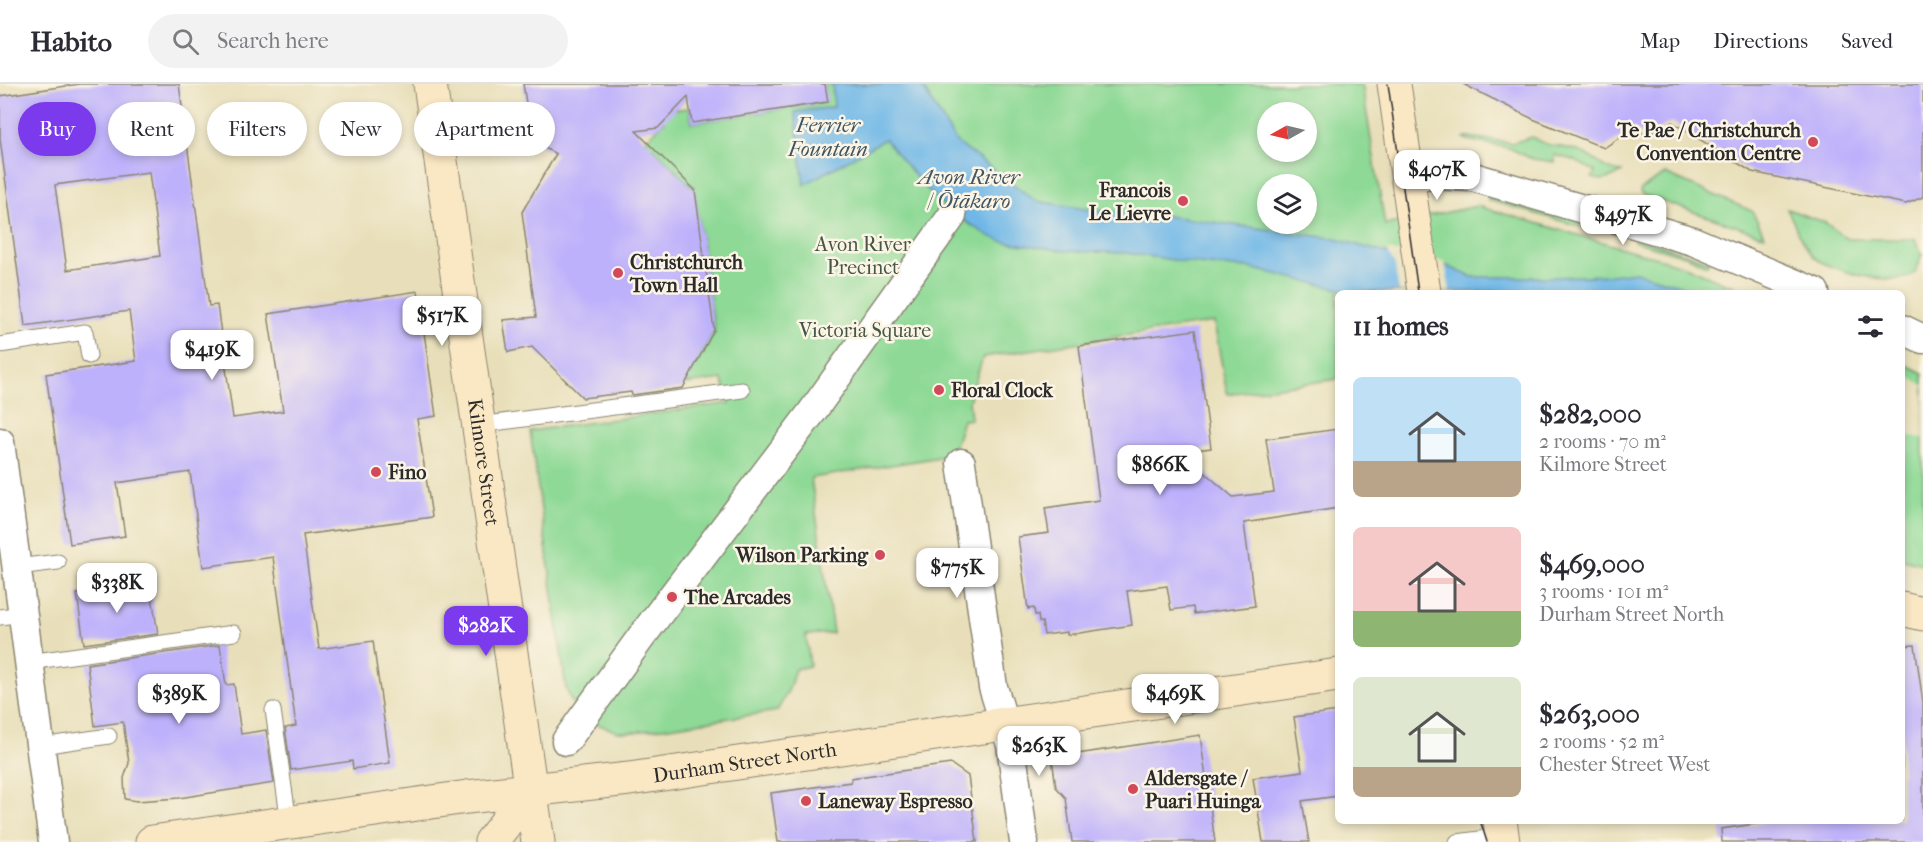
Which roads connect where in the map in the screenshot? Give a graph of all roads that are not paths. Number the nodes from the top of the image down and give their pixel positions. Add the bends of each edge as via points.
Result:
1 (430, 84) edge
2 (1394, 84) edge
3 (1407, 177) junction
4 (952, 216) dead end
5 (1424, 290) edge
6 (1810, 290) edge
7 (1905, 330) edge
8 (1923, 339) edge
9 (0, 345) edge
10 (89, 356) dead end
11 (742, 390) dead end
12 (479, 425) junction
13 (0, 442) edge
14 (961, 463) dead end
15 (58, 562) dead end
16 (17, 567) junction
17 (1905, 610) edge
18 (1923, 614) edge
19 (11, 616) edge
20 (234, 633) dead end
21 (29, 662) junction
22 (1335, 675) edge
23 (273, 710) dead end
24 (1004, 723) junction
25 (109, 736) dead end
26 (566, 741) dead end
27 (41, 746) junction
28 (531, 790) junction
29 (289, 823) junction
30 (1502, 833) edge
31 (53, 842) edge
32 (153, 842) edge
33 (490, 842) edge
34 (538, 842) edge
35 (1024, 842) edge
36 (1456, 842) edge

1 - 12 main road, Kilmore Street
2 - 3 main road
3 - 5 main road
3 - 6 street via 1473,177 1692,241
4 - 26 street
7 - 8 street
9 - 10 lane via 85,332
11 - 12 lane
12 - 28 main road, Kilmore Street
13 - 16 street
14 - 24 street via 993,687
15 - 16 lane
16 - 19 street
17 - 18 main road
19 - 21 street
20 - 21 lane
21 - 27 street
22 - 24 main road, Durham Street North
23 - 29 lane
24 - 28 main road, Durham Street North
24 - 35 street via 1011,745
25 - 27 lane
27 - 31 street
28 - 29 main road, Durham Street North
28 - 33 main road
28 - 34 main road, Kilmore Street
29 - 32 main road, Durham Street North
30 - 36 lane

